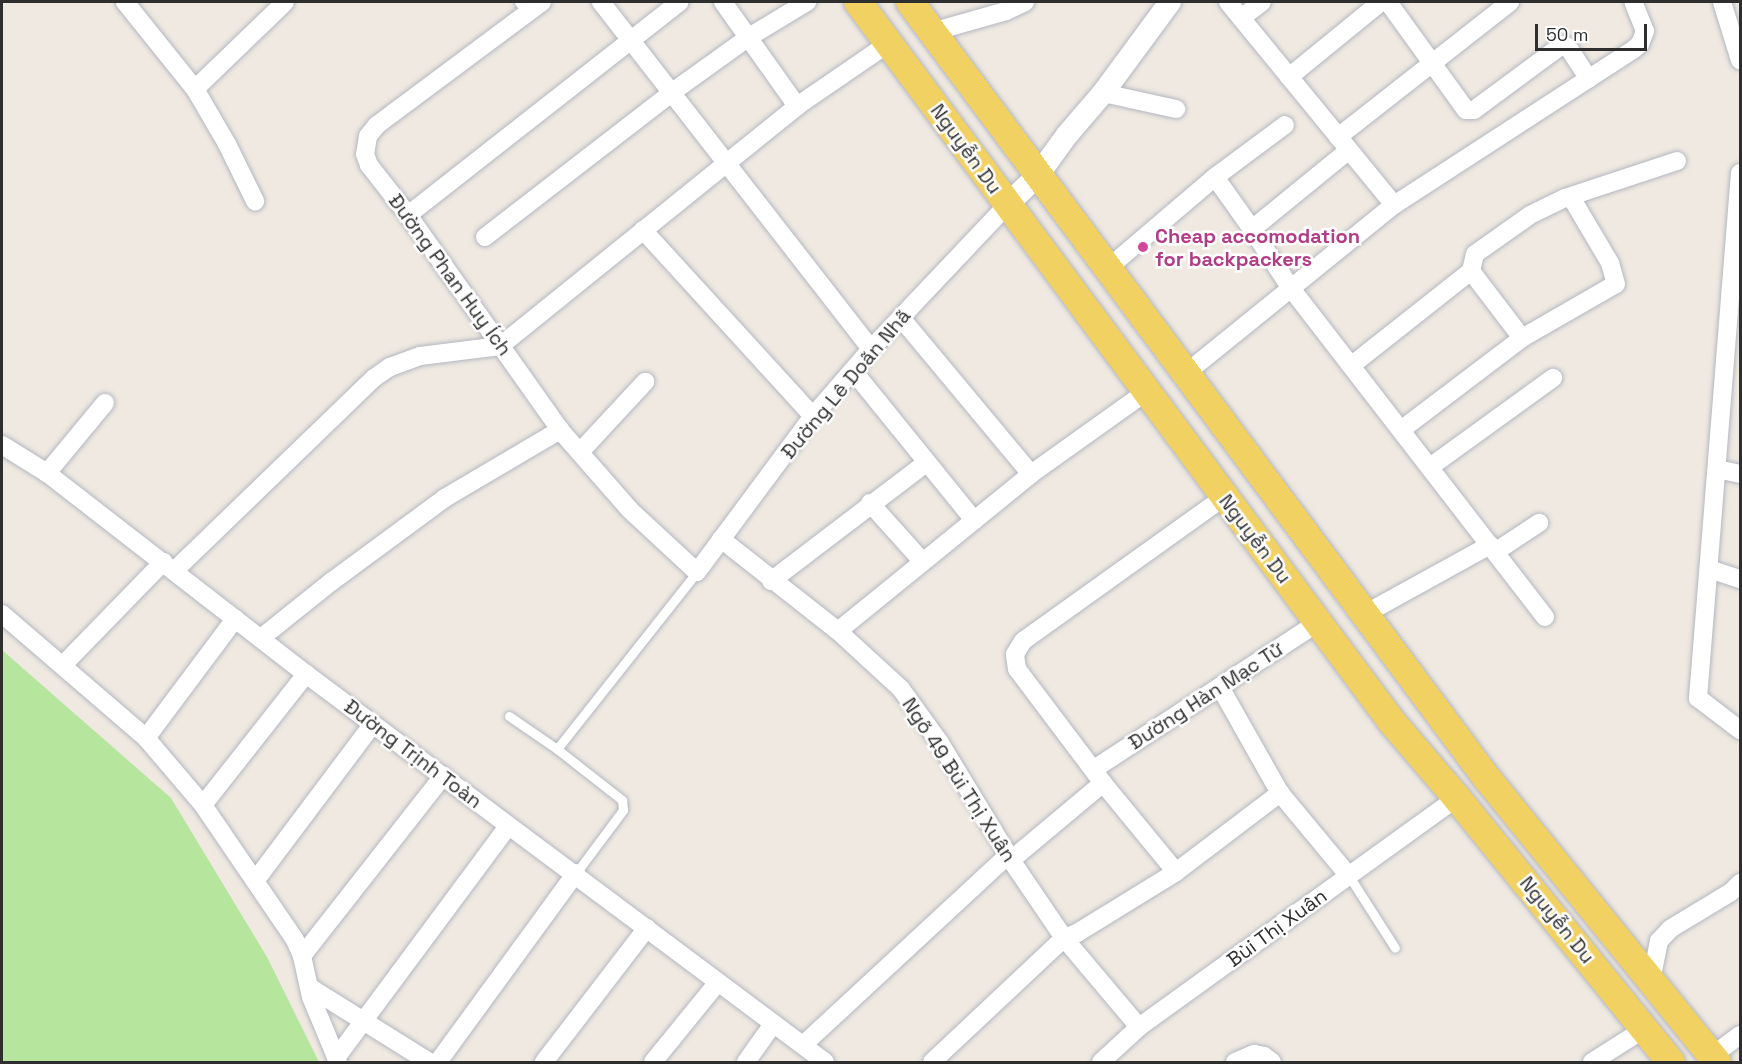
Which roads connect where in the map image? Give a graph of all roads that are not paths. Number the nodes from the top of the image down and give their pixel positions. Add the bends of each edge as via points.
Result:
1 (125, 2) edge
2 (285, 2) edge
3 (542, 2) edge
4 (601, 2) edge
5 (680, 2) edge
6 (723, 2) edge
7 (807, 2) edge
8 (858, 2) edge
9 (910, 2) edge
10 (1025, 2) edge
11 (1170, 2) edge
12 (1228, 2) edge
13 (1262, 2) edge
14 (1380, 2) edge
15 (1388, 2) edge
16 (1510, 2) edge
17 (1633, 2) edge
18 (1722, 2) edge
19 (523, 7) edge
20 (1241, 18) junction
21 (932, 32) junction
22 (748, 37) junction
23 (628, 40) junction
24 (889, 43) junction
25 (1740, 60) edge
26 (1434, 63) junction
27 (1289, 77) junction
28 (1589, 79) junction
29 (195, 89) junction
30 (671, 93) junction
31 (1103, 93) junction
32 (796, 105) junction
33 (1176, 109) dead end
34 (1285, 125) dead end
35 (1343, 143) junction
36 (1677, 161) dead end
37 (724, 164) junction
38 (1740, 173) edge
39 (1038, 176) junction
40 (1215, 177) junction
41 (1572, 197) junction
42 (255, 201) dead end
43 (1394, 204) junction
44 (1006, 205) junction
45 (408, 215) junction
46 (1252, 229) junction
47 (643, 230) junction
48 (486, 237) dead end
49 (1107, 269) junction
50 (1470, 272) junction
51 (1290, 287) junction
52 (901, 318) junction
53 (1522, 338) junction
54 (500, 346) junction
55 (872, 349) junction
56 (1352, 365) junction
57 (854, 372) junction
58 (1185, 374) junction
59 (1553, 378) dead end
60 (645, 382) dead end
61 (1146, 392) junction
62 (105, 403) dead end
63 (813, 416) junction
64 (1401, 429) junction
65 (560, 430) junction
66 (2, 445) edge
67 (580, 452) junction
68 (927, 462) junction
69 (1430, 467) junction
70 (1717, 469) junction
71 (47, 472) junction
72 (1031, 474) junction
73 (1740, 474) edge
74 (1224, 497) junction
75 (870, 504) junction
76 (975, 520) junction
77 (1539, 523) dead end
78 (1300, 527) junction
79 (721, 539) junction
80 (1492, 549) junction
81 (1264, 552) junction
82 (923, 562) junction
83 (169, 567) junction
84 (1709, 569) junction
85 (696, 572) junction
86 (1740, 579) edge
87 (771, 581) junction
88 (2, 614) edge
89 (1365, 614) junction
90 (1545, 617) dead end
91 (235, 620) junction
92 (1317, 623) junction
93 (838, 631) junction
94 (261, 638) junction
95 (63, 665) junction
96 (306, 674) junction
97 (1220, 687) junction
98 (509, 716) dead end
99 (373, 724) junction
100 (1740, 730) edge
101 (146, 738) junction
102 (557, 748) junction
103 (442, 776) junction
104 (1099, 776) junction
105 (1486, 777) junction
106 (1280, 793) junction
107 (1457, 798) junction
108 (203, 805) junction
109 (508, 826) junction
110 (1010, 857) junction
111 (1176, 872) junction
112 (576, 873) junction
113 (1349, 876) junction
114 (255, 881) junction
115 (1740, 883) edge
116 (647, 928) junction
117 (1064, 938) junction
118 (1395, 948) dead end
119 (302, 956) junction
120 (1651, 981) junction
121 (718, 982) junction
122 (309, 987) junction
123 (1673, 1008) junction
124 (364, 1019) junction
125 (773, 1024) junction
126 (1139, 1027) junction
127 (1644, 1029) junction
128 (1740, 1035) edge
129 (803, 1045) junction
130 (1715, 1059) edge
131 (337, 1060) edge
132 (429, 1062) edge
133 (438, 1062) edge
134 (544, 1062) edge
135 (653, 1062) edge
136 (746, 1062) edge
137 (825, 1062) edge
138 (932, 1062) edge
139 (1101, 1062) edge
140 (1235, 1062) edge
141 (1272, 1062) edge
142 (1592, 1062) edge
143 (1671, 1062) edge

1 - 29 street
2 - 29 street
3 - 19 street, Đường Phan Huy Ích
4 - 23 street
5 - 23 street
6 - 22 street
7 - 22 street
8 - 24 main road, Nguyễn Du
9 - 21 main road, Nguyễn Du
10 - 21 street
11 - 31 street
12 - 20 street
13 - 20 street
14 - 27 street
15 - 26 street
16 - 26 street
17 - 28 street via 1645,25 1640,44
18 - 25 street
19 - 45 street, Đường Phan Huy Ích via 368,136 364,147 367,159
20 - 27 street
21 - 39 main road, Nguyễn Du
22 - 30 street
22 - 32 street
23 - 30 street
23 - 45 street
24 - 32 street
24 - 44 main road, Nguyễn Du
26 - 28 street via 1468,111 1562,45 1568,47
26 - 35 street
27 - 35 street
28 - 43 street
29 - 42 street
30 - 37 street
30 - 48 street
31 - 33 street
31 - 39 street
32 - 37 street
34 - 40 street
35 - 43 street
35 - 46 street
36 - 41 street
37 - 47 street
37 - 55 street
38 - 70 street
39 - 44 street
39 - 49 main road, Nguyễn Du
40 - 46 street
40 - 49 street
41 - 50 street via 1530,215 1484,247 1473,256
41 - 53 street via 1610,263 1616,284
43 - 51 street
44 - 52 street, Đường Lê Doãn Nhã
44 - 61 main road, Nguyễn Du
45 - 54 street, Đường Phan Huy Ích
46 - 51 street
47 - 54 street
47 - 63 street
49 - 58 main road, Nguyễn Du
50 - 53 street
50 - 56 street
51 - 56 street
51 - 58 street
52 - 55 street, Đường Lê Doãn Nhã
52 - 72 street
53 - 64 street
54 - 65 street, Đường Phan Huy Ích
54 - 83 street via 420,356 390,367
55 - 57 street, Đường Lê Doãn Nhã
56 - 64 street
57 - 63 street, Đường Lê Doãn Nhã
57 - 68 street
58 - 78 main road, Nguyễn Du
59 - 69 street
60 - 67 street
61 - 72 street
61 - 74 main road, Nguyễn Du
62 - 71 street
63 - 79 street, Đường Lê Doãn Nhã
64 - 69 street
65 - 67 street, Đường Phan Huy Ích
65 - 94 street via 445,498
66 - 71 street, Đường Trịnh Toàn
67 - 85 street, Đường Phan Huy Ích via 630,510
68 - 75 street
68 - 76 street
69 - 80 street
70 - 73 street
70 - 84 street
71 - 83 street, Đường Trịnh Toàn
72 - 76 street
74 - 81 main road, Nguyễn Du
74 - 104 street via 1018,646 1017,669
75 - 82 street
75 - 87 street
76 - 82 street
77 - 80 street
78 - 81 main road
78 - 89 main road, Nguyễn Du
79 - 85 street, Đường Lê Doãn Nhã
79 - 87 street, Ngõ 49 Bùi Thị Xuân
80 - 89 street
80 - 90 street
81 - 92 main road, Nguyễn Du
82 - 93 street
83 - 91 street, Đường Trịnh Toàn
83 - 95 street
84 - 86 street
84 - 100 street via 1698,698
85 - 102 lane
87 - 93 street, Ngõ 49 Bùi Thị Xuân
88 - 95 street
89 - 105 main road, Nguyễn Du
91 - 94 street, Đường Trịnh Toàn
91 - 101 street
92 - 97 street, Đường Hàn Mạc Tử
92 - 107 main road, Nguyễn Du via 1392,722
93 - 110 street, Ngõ 49 Bùi Thị Xuân via 917,709
94 - 96 street, Đường Trịnh Toàn
95 - 101 street
96 - 99 street, Đường Trịnh Toàn
96 - 108 street
97 - 104 street, Đường Hàn Mạc Tử
97 - 106 street
98 - 102 lane
99 - 103 street, Đường Trịnh Toàn
99 - 114 street
101 - 108 street
102 - 112 lane via 620,798 623,805
103 - 109 street, Đường Trịnh Toàn
103 - 119 street
104 - 110 street, Đường Hàn Mạc Tử
104 - 111 street
105 - 107 main road
105 - 120 main road, Nguyễn Du
106 - 111 street
106 - 113 street
107 - 113 street, Bùi Thị Xuân
107 - 127 main road, Nguyễn Du
108 - 114 street
109 - 112 street, Đường Trịnh Toàn
109 - 124 street
110 - 117 street, Ngõ 49 Bùi Thị Xuân
110 - 129 street, Đường Hàn Mạc Tử
111 - 117 street
112 - 116 street, Đường Trịnh Toàn
112 - 133 street
113 - 118 lane
113 - 126 street, Bùi Thị Xuân
114 - 119 street
115 - 120 street via 1670,929 1659,941
116 - 121 street, Đường Trịnh Toàn
116 - 134 street
117 - 126 street, Ngõ 49 Bùi Thị Xuân
117 - 138 street
119 - 122 street
120 - 123 main road, Nguyễn Du
121 - 125 street, Đường Trịnh Toàn
121 - 135 street
122 - 124 street
122 - 131 street
123 - 127 main road
123 - 130 main road, Nguyễn Du
124 - 131 street
124 - 132 street
125 - 129 street, Đường Trịnh Toàn
125 - 136 street
126 - 139 street, Bùi Thị Xuân
127 - 142 street
127 - 143 main road, Nguyễn Du
128 - 130 street
129 - 137 street, Đường Trịnh Toàn
140 - 141 street via 1254,1054

